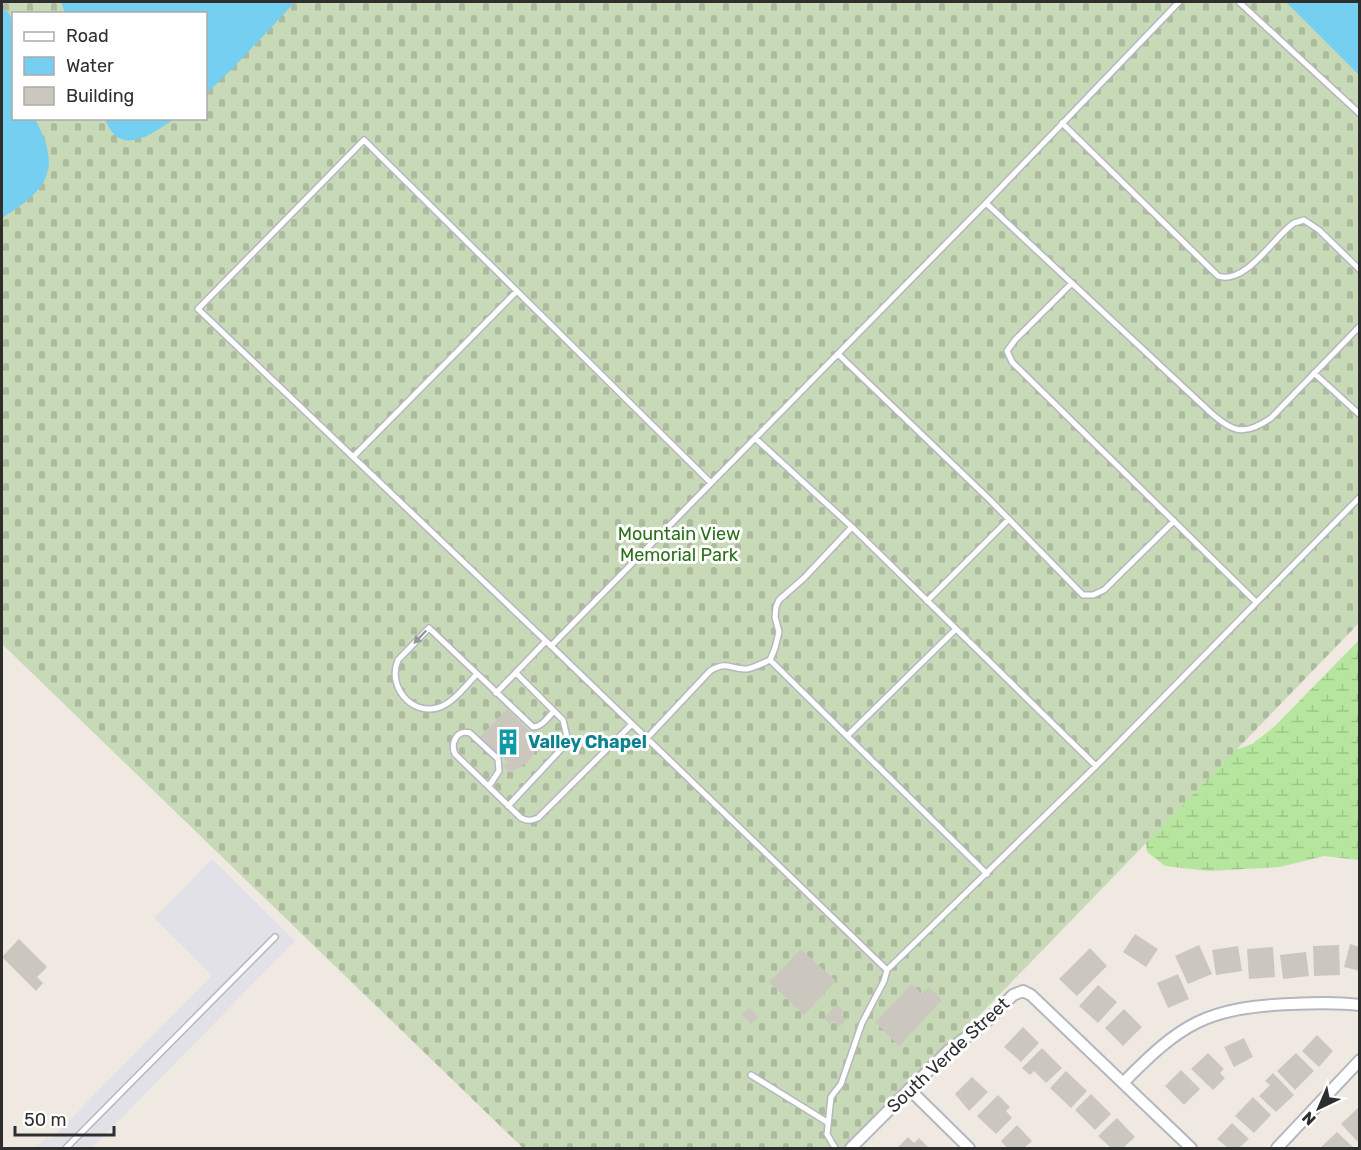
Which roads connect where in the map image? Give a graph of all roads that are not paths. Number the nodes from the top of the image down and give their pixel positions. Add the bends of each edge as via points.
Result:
1 (1179, 2) edge
2 (1239, 2) edge
3 (1359, 114) edge
4 (1062, 123) junction
5 (986, 203) junction
6 (1359, 270) edge
7 (1072, 283) junction
8 (517, 291) junction
9 (1359, 326) edge
10 (838, 354) junction
11 (1314, 373) junction
12 (1359, 415) edge
13 (755, 438) junction
14 (353, 457) junction
15 (711, 483) junction
16 (1359, 497) edge
17 (1009, 519) junction
18 (1174, 521) junction
19 (852, 527) junction
20 (927, 601) junction
21 (1256, 602) junction
22 (956, 629) junction
23 (546, 640) junction
24 (551, 646) junction
25 (770, 660) junction
26 (516, 673) junction
27 (477, 674) junction
28 (496, 693) junction
29 (554, 711) junction
30 (632, 724) junction
31 (848, 735) junction
32 (647, 738) junction
33 (1096, 766) junction
34 (489, 786) junction
35 (508, 806) junction
36 (987, 874) junction
37 (276, 937) dead end
38 (888, 970) junction
39 (1359, 1005) edge
40 (1359, 1060) edge
41 (751, 1075) dead end
42 (1124, 1082) junction
43 (909, 1089) junction
44 (827, 1122) junction
45 (66, 1149) edge
46 (835, 1149) edge
47 (851, 1149) edge
48 (969, 1149) edge
49 (1191, 1149) edge
50 (1277, 1149) edge

1 - 4 lane
2 - 3 lane
4 - 5 lane
4 - 6 lane via 1218,276 1229,278 1242,272 1289,227 1304,220
5 - 7 lane
5 - 10 lane
7 - 11 lane via 1229,427 1245,430 1271,418
7 - 18 lane via 1007,351 1012,362
8 - 14 lane
8 - 14 lane via 364,140 198,309
8 - 15 lane
9 - 11 lane
10 - 13 lane
10 - 17 lane
11 - 12 lane
13 - 15 lane
13 - 19 lane
14 - 23 lane
15 - 24 lane
16 - 21 lane
17 - 18 lane via 1083,595 1104,590
17 - 20 lane
18 - 21 lane
19 - 20 lane
19 - 25 lane via 779,600 775,617 779,632
20 - 22 lane
21 - 33 lane
22 - 31 lane
22 - 33 lane
23 - 24 lane
23 - 26 lane
24 - 30 lane
25 - 31 lane
25 - 32 lane via 747,669 727,664 710,671
26 - 28 lane
26 - 29 lane
27 -> 27 lane via 429,627 398,660 394,680 406,700 430,709 446,704
27 - 28 lane
28 - 29 lane via 533,727 542,724
29 - 35 lane via 566,729 565,745
30 - 32 lane
30 - 35 lane via 538,818 520,818
31 - 36 lane
32 - 38 lane
33 - 36 lane
34 - 34 lane via 455,754 453,742 459,733 470,733 498,759 499,771
34 - 35 lane
36 - 38 lane
37 - 45 lane
38 - 44 lane via 862,1023 841,1084 831,1097
39 - 42 street via 1336,1002 1256,1006 1210,1016 1155,1050
40 - 50 street
41 - 44 lane
42 - 43 street, South Verde Street via 1023,991 1013,995 999,1011 949,1050
42 - 49 street
43 - 47 street, South Verde Street
43 - 48 street
44 - 46 lane via 827,1134

